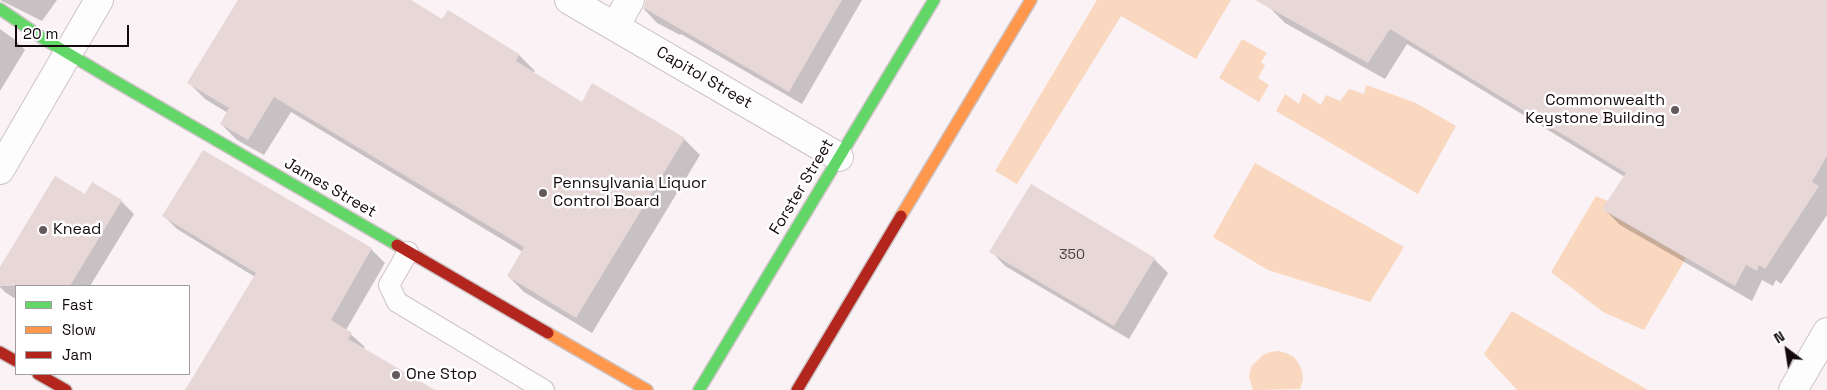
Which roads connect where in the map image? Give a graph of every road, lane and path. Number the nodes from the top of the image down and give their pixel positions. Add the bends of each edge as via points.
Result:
1 (99, 0) edge
2 (569, 0) edge
3 (630, 0) edge
4 (934, 0) edge
5 (1030, 0) edge
6 (0, 9) edge
7 (615, 26) junction
8 (68, 53) junction
9 (839, 157) junction
10 (0, 170) edge
11 (408, 252) junction
12 (1827, 332) edge
13 (0, 352) edge
14 (15, 360) edge
15 (40, 375) edge
16 (521, 384) edge
17 (66, 390) edge
18 (544, 390) edge
19 (647, 390) edge
20 (699, 390) edge
21 (797, 390) edge
22 (1793, 390) edge

1 - 8 street
2 - 7 street, Capitol Street
3 - 7 street
4 - 9 main road, Forster Street
5 - 21 main road
6 - 8 main road, James Street
7 - 9 street, Capitol Street
8 - 10 street
8 - 11 main road, James Street
9 - 20 main road, Forster Street
11 - 16 lane via 389,285 397,302
11 - 19 main road, James Street
12 - 22 street
13 - 14 main road
15 - 17 main road
16 - 18 lane

